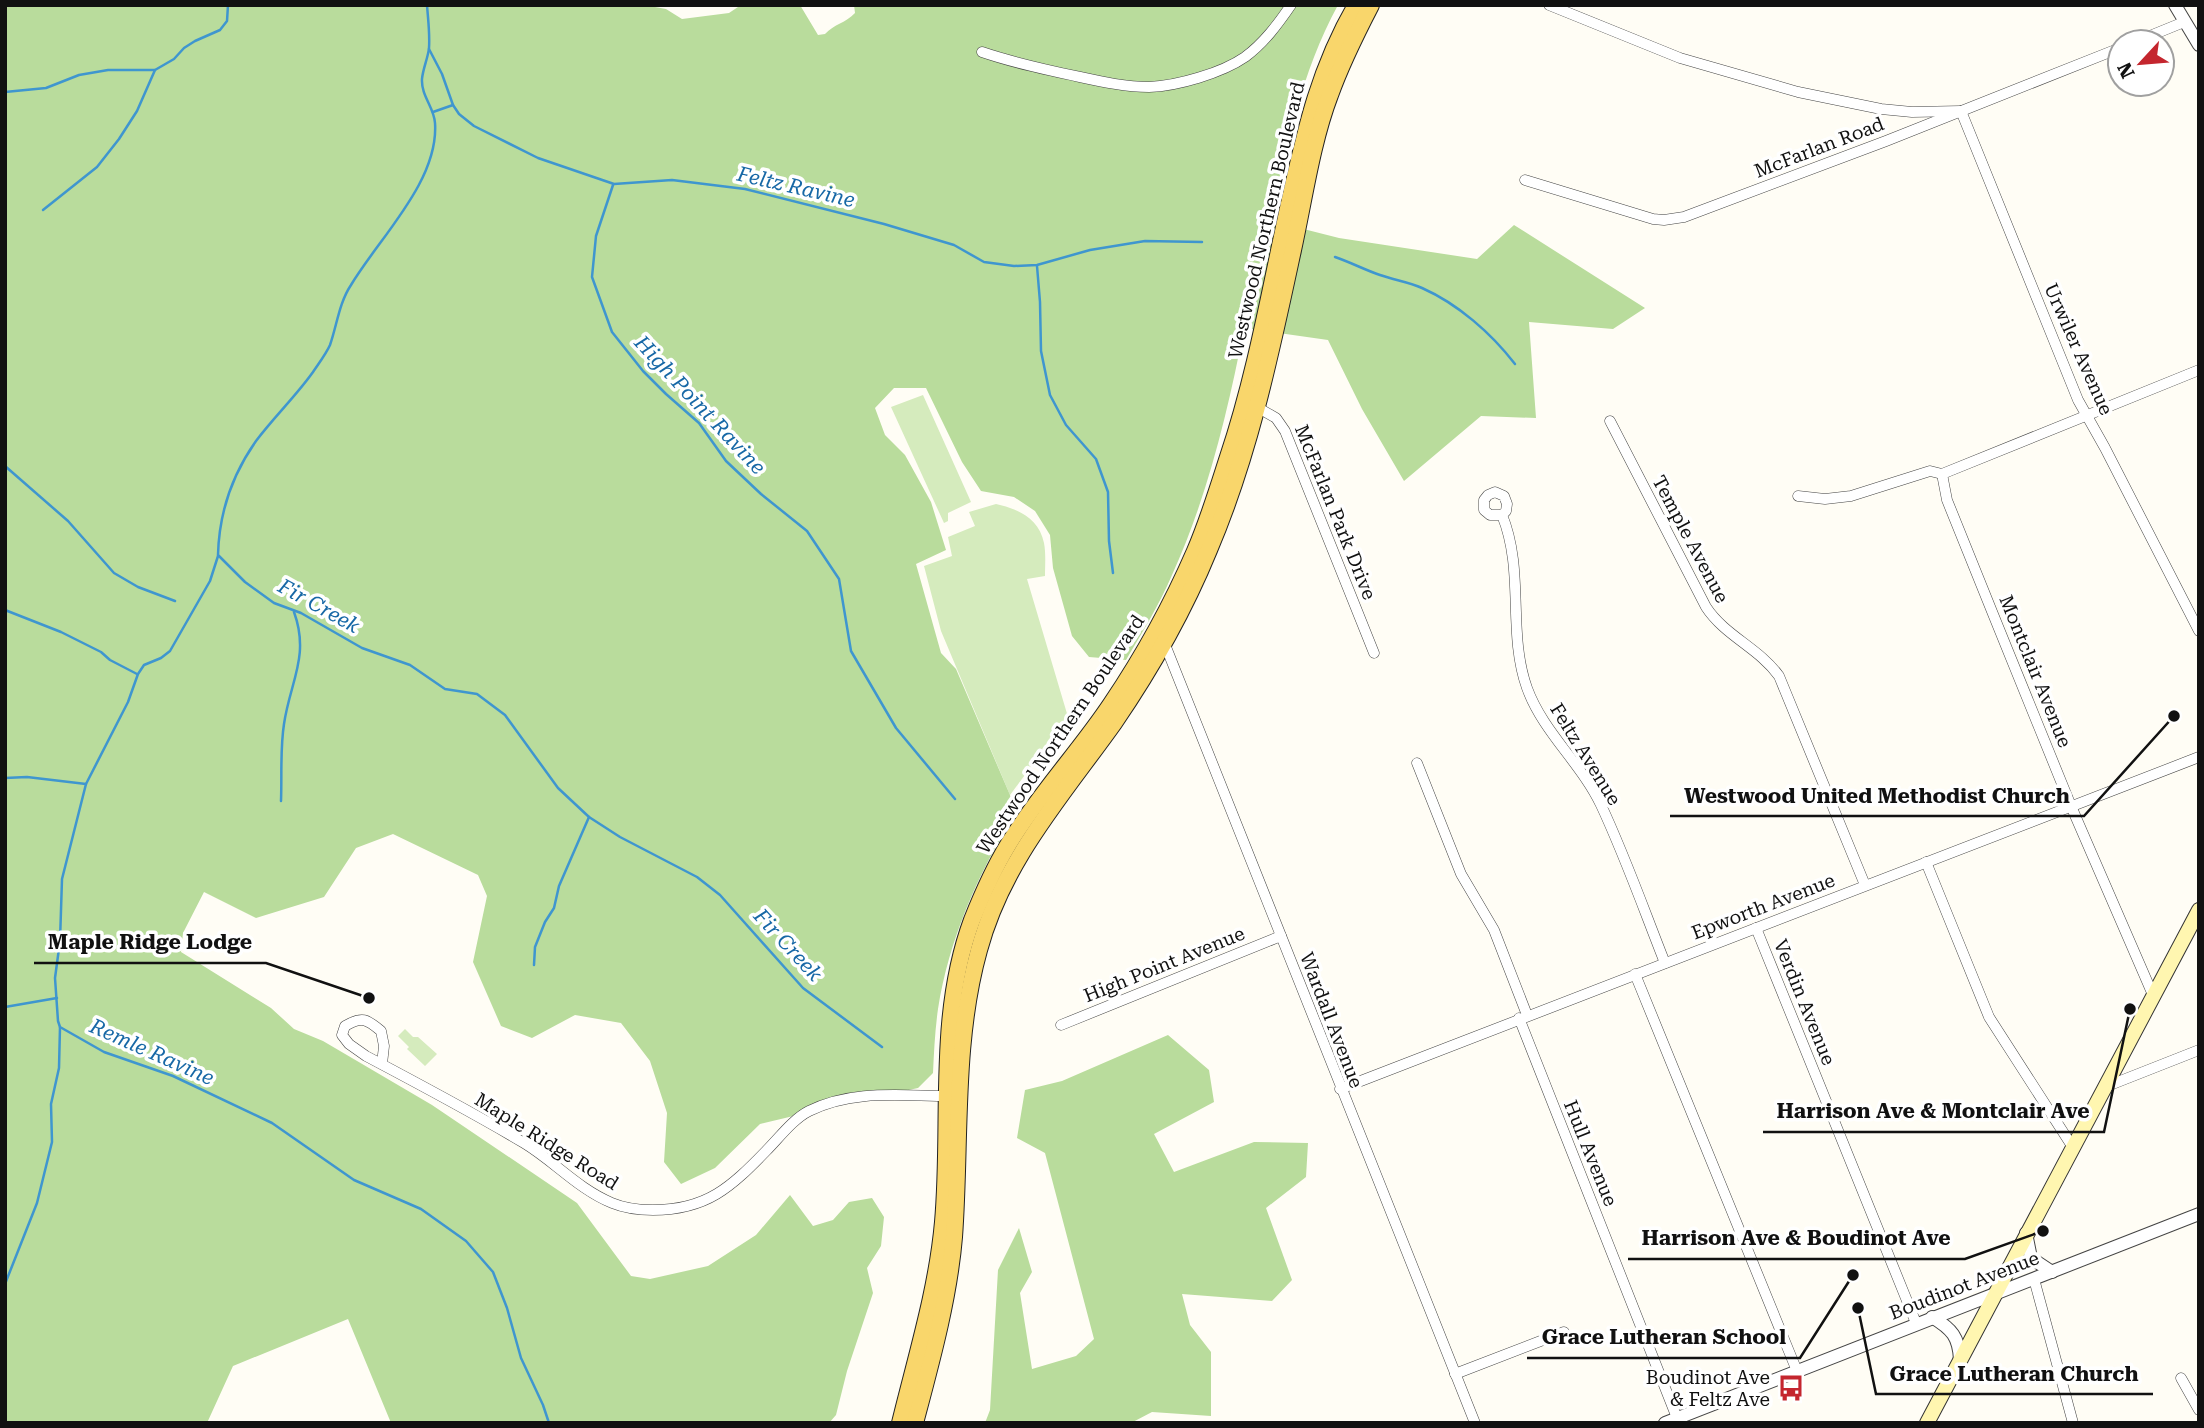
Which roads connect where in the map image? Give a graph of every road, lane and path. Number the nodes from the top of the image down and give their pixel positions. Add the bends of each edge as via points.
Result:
1 (1291, 5) edge
2 (1356, 5) edge
3 (1371, 5) edge
4 (1549, 5) edge
5 (2175, 5) edge
6 (2184, 22) junction
7 (2169, 28) edge
8 (2199, 45) edge
9 (982, 52) dead end
10 (2106, 54) edge
11 (1961, 111) junction
12 (1525, 180) dead end
13 (2199, 370) edge
14 (1251, 404) junction
15 (2087, 415) junction
16 (1610, 421) dead end
17 (1942, 474) junction
18 (1798, 496) dead end
19 (1502, 515) dead end
20 (2199, 631) edge
21 (1161, 636) junction
22 (1374, 653) dead end
23 (2199, 757) edge
24 (1417, 763) dead end
25 (2071, 806) junction
26 (1926, 862) junction
27 (1865, 885) junction
28 (2199, 910) edge
29 (1756, 928) junction
30 (1281, 936) junction
31 (1665, 962) junction
32 (1635, 974) junction
33 (2153, 995) junction
34 (1523, 1017) junction
35 (1061, 1025) dead end
36 (2199, 1050) edge
37 (382, 1064) junction
38 (2104, 1088) junction
39 (1340, 1089) junction
40 (953, 1096) junction
41 (2072, 1146) junction
42 (2199, 1214) edge
43 (2026, 1233) junction
44 (2052, 1272) junction
45 (2034, 1279) junction
46 (1996, 1293) junction
47 (1932, 1317) junction
48 (1916, 1323) junction
49 (1564, 1332) dead end
50 (1960, 1361) junction
51 (1797, 1371) junction
52 (1455, 1374) junction
53 (2181, 1378) dead end
54 (2199, 1410) edge
55 (1671, 1420) edge
56 (900, 1423) edge
57 (915, 1423) edge
58 (1475, 1423) edge
59 (1927, 1423) edge
60 (2073, 1423) edge

1 - 9 street via 1270,35 1244,57 1217,71 1151,87 1098,81
2 - 14 main road, Westwood Northern Boulevard via 1333,48 1311,109
3 - 14 main road, Westwood Northern Boulevard via 1329,97
4 - 11 street via 1680,58 1785,89 1881,109
5 - 6 street
6 - 7 street
6 - 8 street
10 - 11 street, McFarlan Road
11 - 12 street, McFarlan Road via 1674,220 1653,219
11 - 15 street, Urwiler Avenue
13 - 15 street
14 - 21 main road, Westwood Northern Boulevard
14 - 22 street, McFarlan Park Drive via 1276,418 1285,431
15 - 17 street
15 - 20 street, Urwiler Avenue
16 - 27 street, Temple Avenue via 1706,607 1721,627 1766,660 1786,687
17 - 18 street via 1930,471 1838,498
17 - 25 street, Montclair Avenue via 1947,499
19 - 31 street, Feltz Avenue via 1513,560 1518,653 1528,689 1542,720 1601,804
21 - 30 street, Wardall Avenue
21 - 40 main road, Westwood Northern Boulevard via 1024,820 995,868 972,921 957,976 948,1050
23 - 25 street, Epworth Avenue
24 - 34 street, Hull Avenue via 1461,874 1494,930
25 - 26 street, Epworth Avenue
25 - 33 street, Montclair Avenue
26 - 27 street, Epworth Avenue
26 - 41 street via 1989,1017
27 - 29 street, Epworth Avenue
28 - 33 main road
29 - 31 street, Epworth Avenue
29 - 48 street, Verdin Avenue
30 - 35 street, High Point Avenue
30 - 39 street, Wardall Avenue
31 - 32 street, Epworth Avenue
32 - 34 street, Epworth Avenue
32 - 51 street
33 - 38 main road
34 - 39 street, Epworth Avenue
34 - 55 street, Hull Avenue
36 - 38 street
37 - 37 street, Maple Ridge Road via 349,1044 342,1035 345,1026 357,1019 369,1021 381,1031
37 - 40 street, Maple Ridge Road via 526,1144 583,1187 612,1203 642,1210 675,1210 707,1200 735,1182 806,1113 834,1100 890,1094
38 - 41 main road
39 - 52 street, Wardall Avenue
40 - 56 main road, Westwood Northern Boulevard via 937,1270
40 - 57 main road, Westwood Northern Boulevard via 954,1237
41 - 43 main road
42 - 44 street, Boudinot Avenue
43 - 44 street via 2031,1258
43 - 46 main road
44 - 45 street, Boudinot Avenue
45 - 46 street, Boudinot Avenue
45 - 60 street
46 - 47 street, Boudinot Avenue
46 - 50 main road
47 - 48 street, Boudinot Avenue
47 - 50 street via 1956,1338
48 - 51 street, Boudinot Avenue
49 - 52 street
50 - 59 main road
51 - 55 street, Boudinot Avenue
52 - 58 street, Wardall Avenue
53 - 54 street

